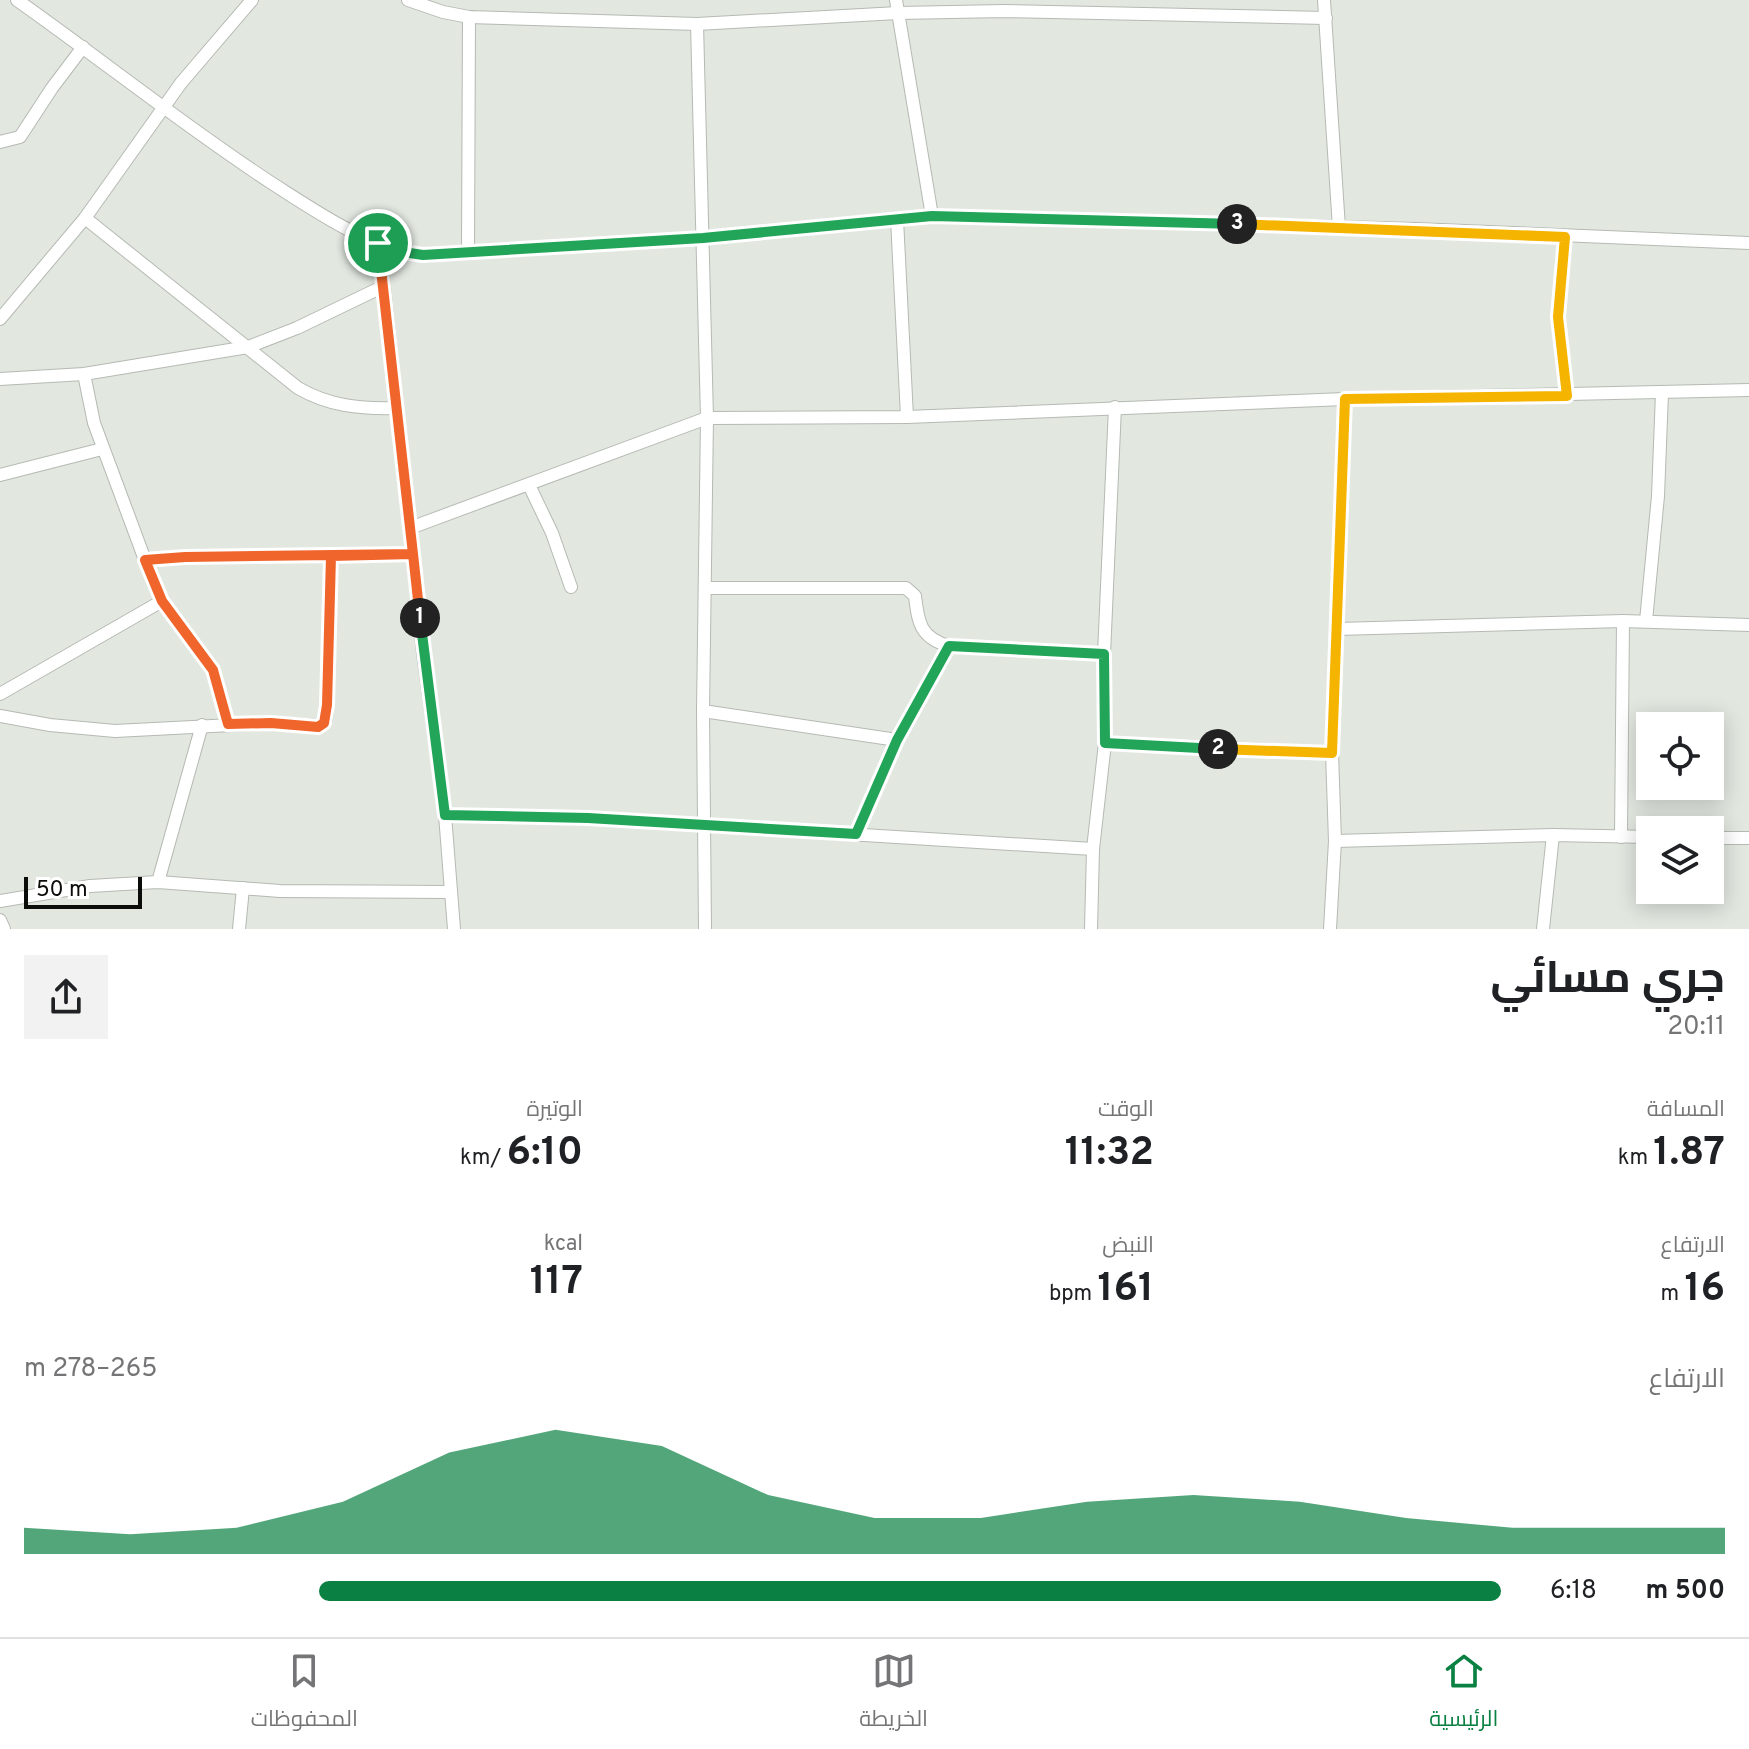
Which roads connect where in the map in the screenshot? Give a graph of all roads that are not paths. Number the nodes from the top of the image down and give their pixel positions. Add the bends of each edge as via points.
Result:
1 (17, 0) edge
2 (252, 0) edge
3 (408, 0) edge
4 (1324, 0) edge
5 (897, 6) edge
6 (1103, 6) edge
7 (469, 17) junction
8 (1326, 18) junction
9 (697, 24) junction
10 (83, 47) junction
11 (162, 107) junction
12 (0, 142) edge
13 (932, 216) junction
14 (85, 218) junction
15 (897, 219) junction
16 (1339, 228) junction
17 (1565, 237) junction
18 (703, 238) junction
19 (378, 243) junction
20 (1749, 243) edge
21 (468, 251) junction
22 (384, 286) junction
23 (0, 319) edge
24 (248, 347) junction
25 (84, 374) junction
26 (0, 379) edge
27 (1749, 390) edge
28 (1662, 393) junction
29 (1567, 396) junction
30 (1345, 399) junction
31 (1115, 407) junction
32 (396, 408) junction
33 (907, 417) junction
34 (707, 418) junction
35 (102, 449) junction
36 (0, 475) edge
37 (529, 485) junction
38 (410, 528) junction
39 (413, 554) junction
40 (331, 556) junction
41 (145, 560) junction
42 (571, 587) dead end
43 (705, 588) junction
44 (162, 601) junction
45 (1623, 621) junction
46 (1646, 621) junction
47 (1749, 625) edge
48 (1338, 629) junction
49 (949, 646) junction
50 (1104, 654) junction
51 (0, 694) edge
52 (703, 711) junction
53 (0, 716) edge
54 (228, 724) junction
55 (202, 725) junction
56 (897, 740) junction
57 (1105, 743) junction
58 (1332, 753) junction
59 (445, 815) junction
60 (703, 824) junction
61 (856, 834) junction
62 (1553, 835) junction
63 (1621, 837) junction
64 (1636, 837) edge
65 (1724, 838) edge
66 (1749, 838) edge
67 (1335, 841) junction
68 (1093, 849) junction
69 (158, 882) junction
70 (243, 888) junction
71 (451, 892) junction
72 (0, 901) edge
73 (0, 920) edge
74 (4, 929) edge
75 (239, 929) edge
76 (454, 929) edge
77 (705, 929) edge
78 (1091, 929) edge
79 (1330, 929) edge
80 (1543, 929) edge

1 - 10 street
2 - 11 street
3 - 7 street
4 - 8 street
5 - 6 street
5 - 9 street
5 - 13 street
6 - 8 street
7 - 9 street
7 - 21 street
8 - 16 street
9 - 18 street
10 - 11 street
10 - 12 street via 20,137
11 - 14 street
11 - 19 street via 292,196
13 - 15 street
13 - 16 street
14 - 23 street
14 - 24 street
15 - 18 street
15 - 33 street
16 - 17 street
17 - 20 street
17 - 29 street via 1558,317
18 - 21 street
18 - 34 street
19 - 21 street via 423,255
19 - 22 street
22 - 24 street
22 - 32 street
24 - 25 street
24 - 32 street via 312,396 355,408
25 - 26 street
25 - 35 street
27 - 28 street
28 - 29 street
28 - 46 street
29 - 30 street
30 - 31 street
30 - 48 street
31 - 33 street
31 - 50 street
32 - 38 street
33 - 34 street
34 - 37 street
34 - 43 street
35 - 36 street
35 - 41 street
37 - 38 street
37 - 42 street
38 - 39 street
39 - 40 street
39 - 59 street
40 - 41 street
40 - 54 street via 324,723
41 - 44 street
43 - 49 street via 906,588 915,596 922,627 933,640
43 - 52 street
44 - 51 street
44 - 54 street via 213,670
45 - 46 street
45 - 48 street
45 - 63 street
46 - 47 street
48 - 58 street
49 - 50 street
49 - 56 street
50 - 57 street
52 - 56 street
52 - 60 street
53 - 55 street via 115,731
54 - 55 street
55 - 69 street
56 - 61 street
57 - 58 street
57 - 68 street
58 - 67 street
59 - 60 street
59 - 71 street
60 - 61 street
60 - 77 street
61 - 68 street
62 - 63 street
62 - 67 street
62 - 80 street
63 - 64 street
65 - 66 street
67 - 79 street
68 - 78 street
69 - 70 street
69 - 72 street via 90,886
70 - 71 street
70 - 75 street
71 - 76 street
73 - 74 street

